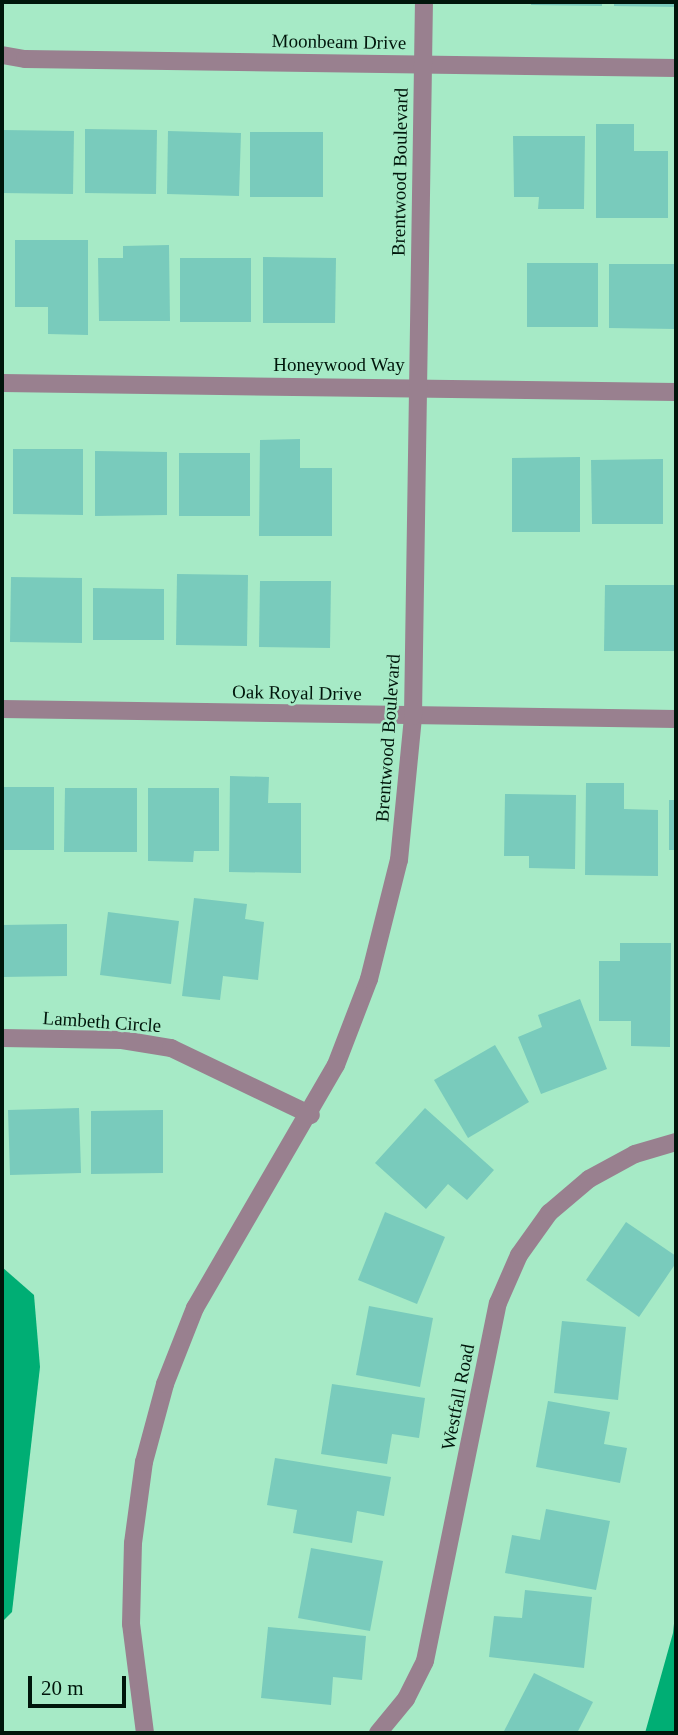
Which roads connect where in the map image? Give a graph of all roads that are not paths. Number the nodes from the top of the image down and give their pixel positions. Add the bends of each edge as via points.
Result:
1 (424, 2) edge
2 (2, 55) edge
3 (423, 64) junction
4 (676, 68) edge
5 (2, 383) edge
6 (418, 386) junction
7 (676, 392) edge
8 (2, 709) edge
9 (414, 716) junction
10 (676, 719) edge
11 (2, 1038) edge
12 (311, 1115) junction
13 (676, 1142) edge
14 (145, 1733) edge
15 (377, 1733) edge

1 - 3 street, Brentwood Boulevard
2 - 3 street, Moonbeam Drive via 24,59
3 - 4 street, Moonbeam Drive
3 - 6 street, Brentwood Boulevard
5 - 6 street, Honeywood Way
6 - 7 street, Honeywood Way
6 - 9 street, Brentwood Boulevard
8 - 9 street, Oak Royal Drive
9 - 10 street, Oak Royal Drive
9 - 12 street, Brentwood Boulevard via 399,860 386,920 359,1004
11 - 12 street, Lambeth Circle via 122,1041 171,1048
12 - 14 street, Brentwood Boulevard via 195,1308 165,1384 144,1462 132,1543 131,1623
13 - 15 street, Westfall Road via 635,1154 589,1179 550,1213 519,1255 498,1303 425,1661 406,1699

